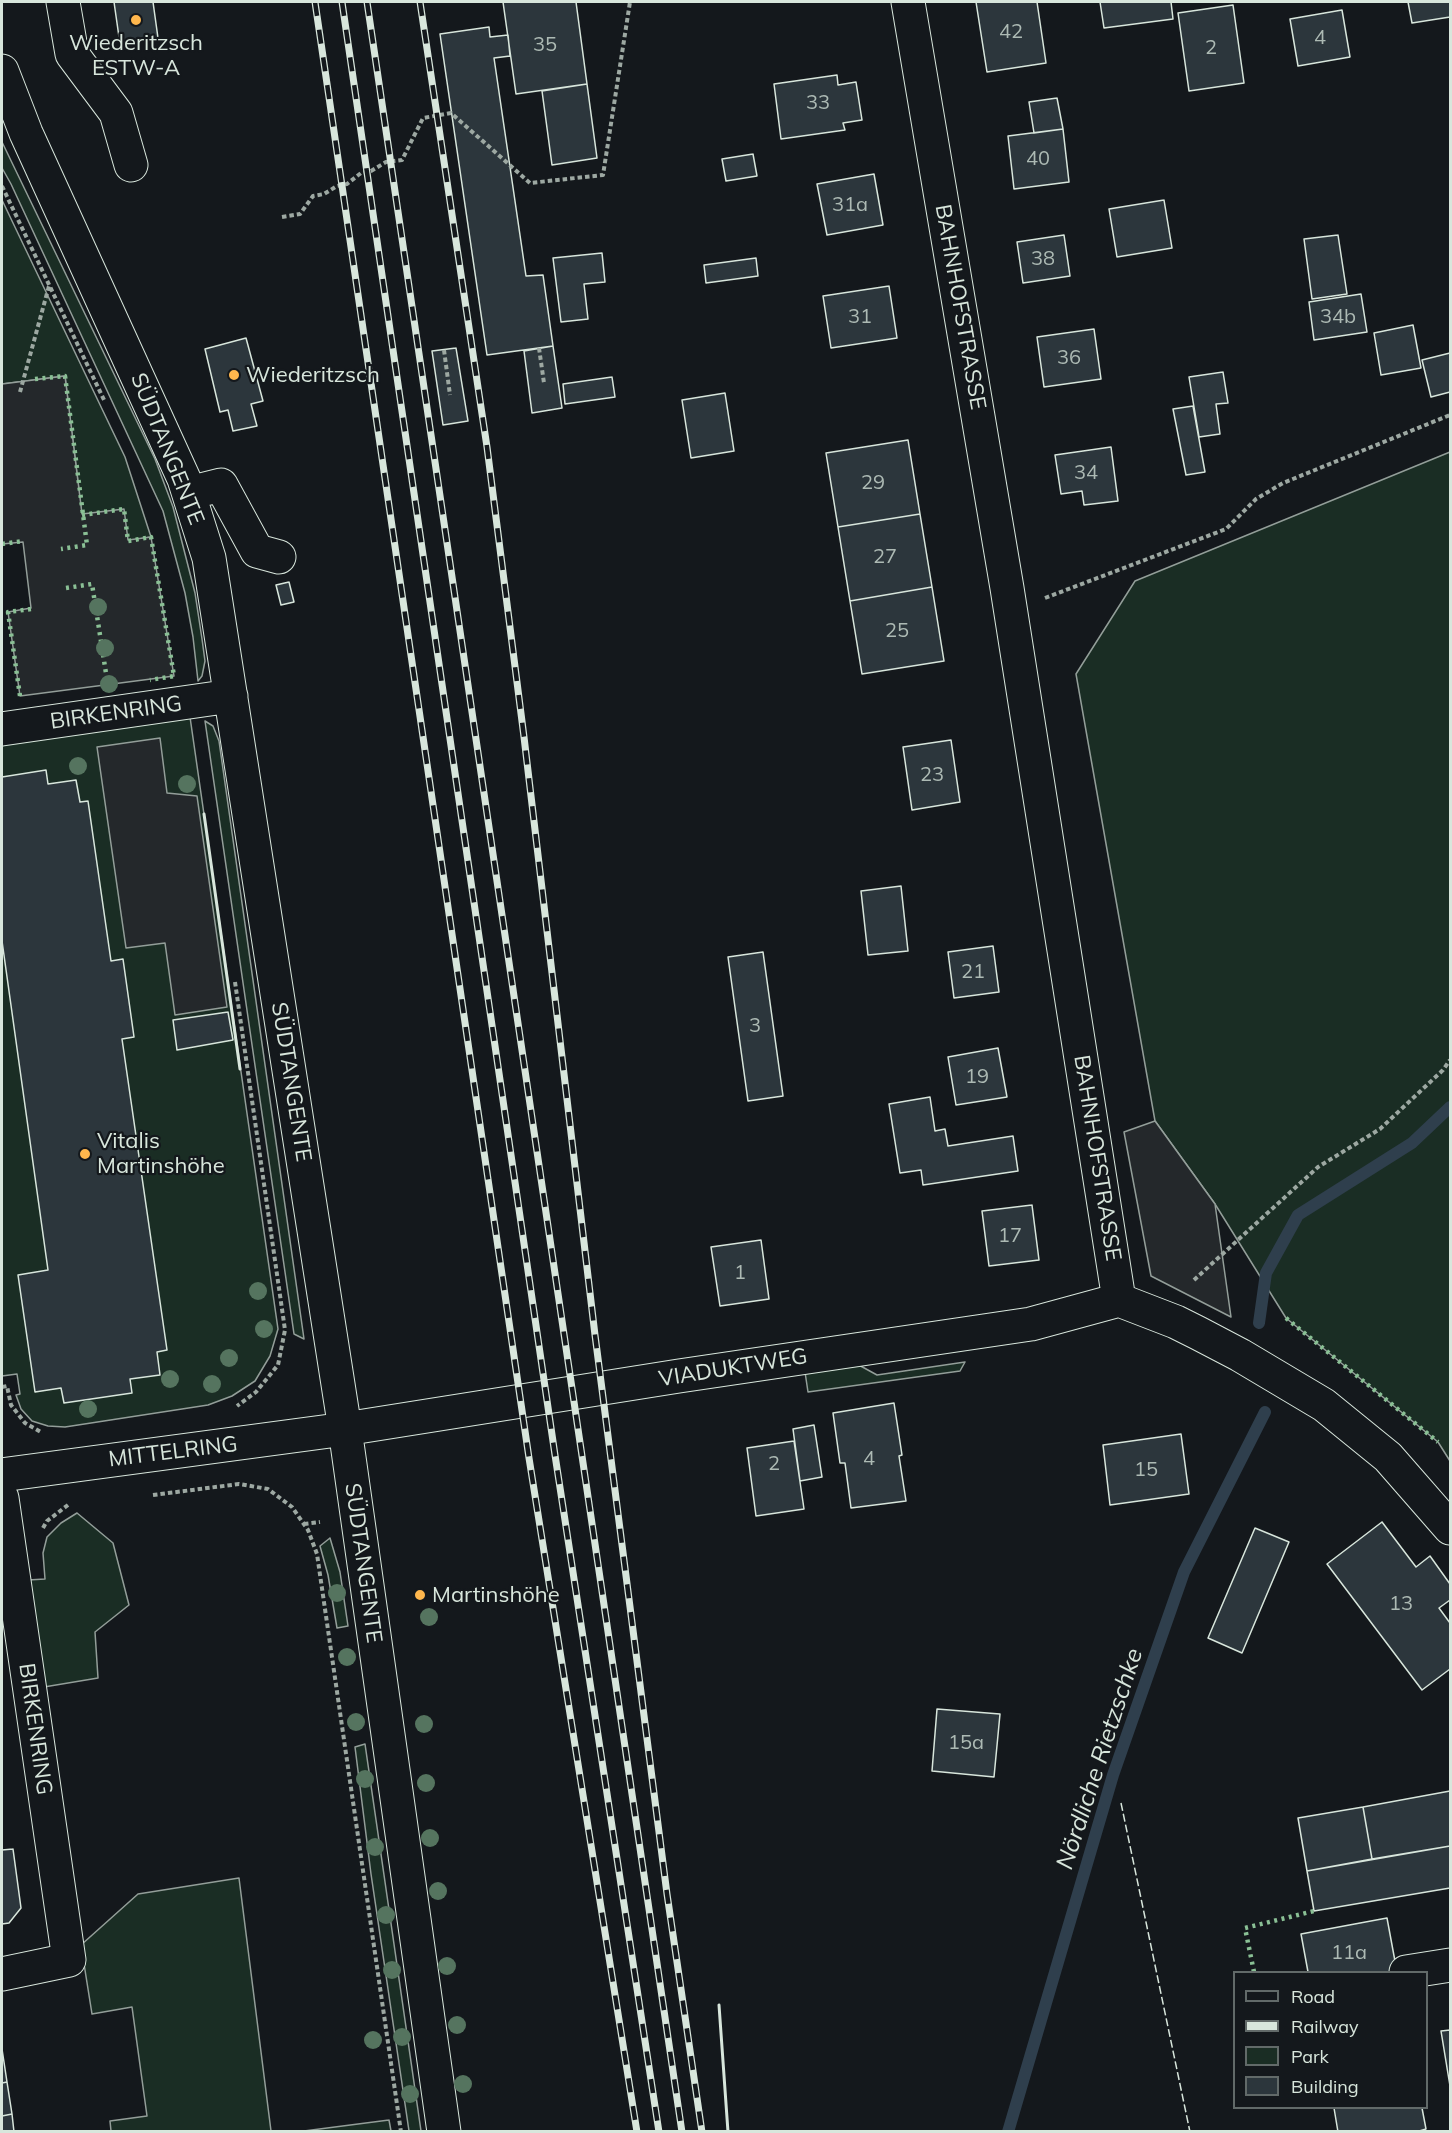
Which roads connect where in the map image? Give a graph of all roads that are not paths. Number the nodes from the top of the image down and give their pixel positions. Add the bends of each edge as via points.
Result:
1 (63, 2) edge
2 (908, 2) edge
3 (2, 71) edge
4 (131, 165) dead end
5 (189, 493) junction
6 (279, 557) dead end
7 (231, 696) junction
8 (2, 729) edge
9 (1119, 1300) junction
10 (345, 1429) junction
11 (2, 1475) edge
12 (2, 1498) edge
13 (1450, 1528) edge
14 (1450, 1965) edge
15 (1412, 1971) edge
16 (2, 1974) edge
17 (444, 2132) edge

1 - 4 street via 72,54 116,113
2 - 9 street, BAHNHOFSTRASSE via 1011,612
3 - 5 street, SÜDTANGENTE via 26,133
5 - 6 street via 220,485 257,551
5 - 7 street, SÜDTANGENTE via 209,558
7 - 8 street, BIRKENRING
7 - 10 street, SÜDTANGENTE
9 - 10 street, VIADUKTWEG via 1030,1324
9 - 13 street via 1198,1333 1324,1405 1388,1457
10 - 11 street, MITTELRING
10 - 17 street, SÜDTANGENTE
12 - 16 street, BIRKENRING via 69,1960
14 - 15 street

